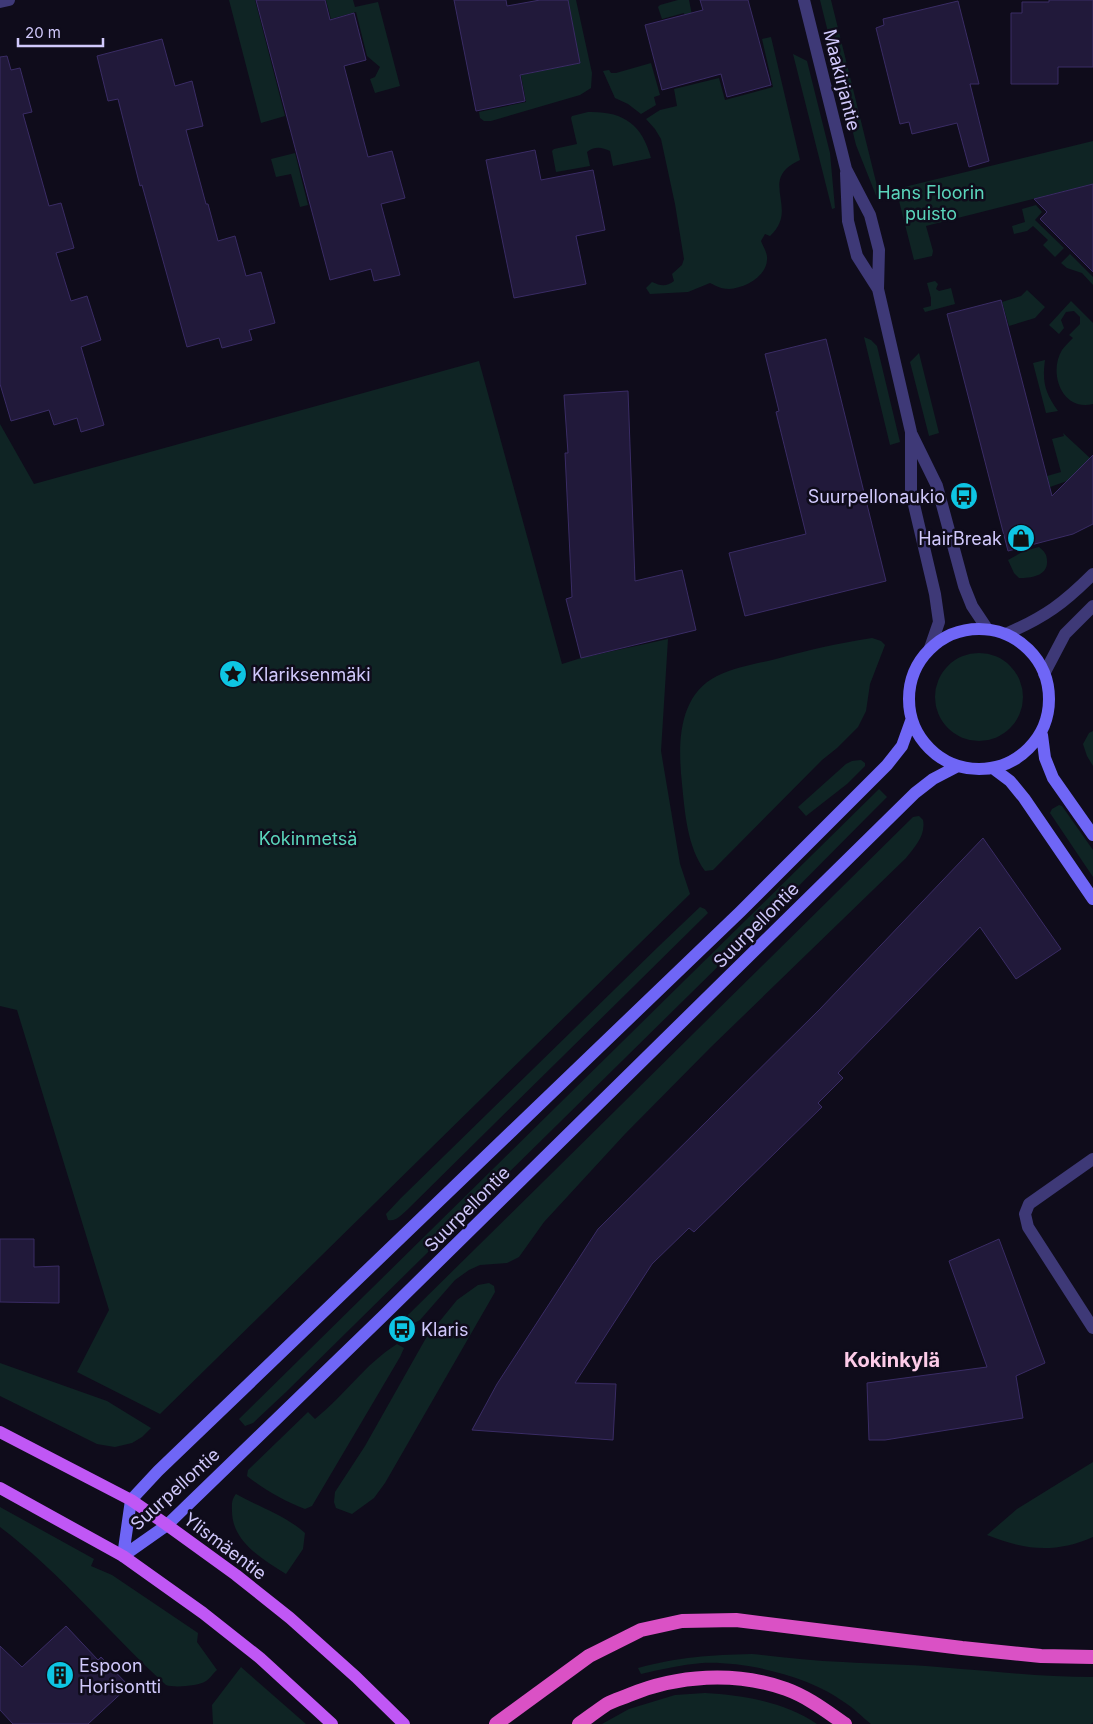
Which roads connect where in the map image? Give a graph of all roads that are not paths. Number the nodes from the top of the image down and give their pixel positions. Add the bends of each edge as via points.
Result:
1 (9, 0) edge
2 (804, 0) edge
3 (0, 2) edge
4 (846, 169) junction
5 (878, 288) junction
6 (911, 432) junction
7 (1093, 574) edge
8 (1093, 606) edge
9 (986, 627) junction
10 (1008, 633) junction
11 (930, 648) junction
12 (1044, 674) junction
13 (911, 721) junction
14 (1042, 735) junction
15 (958, 766) junction
16 (994, 769) junction
17 (1093, 835) edge
18 (1093, 899) edge
19 (1093, 1159) edge
20 (1093, 1328) edge
21 (0, 1432) edge
22 (0, 1488) edge
23 (131, 1500) junction
24 (167, 1525) junction
25 (123, 1556) junction
26 (1093, 1656) edge
27 (332, 1724) edge
28 (404, 1724) edge
29 (496, 1724) edge
30 (579, 1724) edge
31 (845, 1724) edge

1 - 3 street
2 - 4 street, Maakirjantie
4 - 5 street, Maakirjantie via 870,215 879,250
4 - 5 street, Maakirjantie via 848,221 857,256
5 - 6 street, Maakirjantie
6 - 9 street, Maakirjantie via 938,486 969,599
6 - 11 street, Maakirjantie via 911,492 939,622
7 - 10 street via 1050,612
8 - 12 street via 1065,634
9 - 10 main road
9 - 11 main road via 950,634
10 - 12 main road via 1027,649
11 - 13 main road via 918,663 911,682 908,700
12 - 14 main road via 1049,695
13 - 15 main road via 923,743 938,757
13 - 23 main road, Suurpellontie via 902,746 887,765 740,912
14 - 16 main road via 1028,752
14 - 17 main road via 1045,758 1053,778
15 - 16 main road
15 - 24 main road, Suurpellontie via 915,793
16 - 18 main road via 1024,798
19 - 20 street via 1029,1204 1025,1214 1028,1227
21 - 23 main road, Ylismäentie
22 - 25 main road
23 - 24 main road, Ylismäentie
23 - 25 main road, Suurpellontie
24 - 25 main road, Suurpellontie
24 - 28 main road, Ylismäentie via 290,1618
25 - 27 main road via 260,1658
26 - 29 highway via 1041,1656 736,1620 682,1621 641,1630 589,1656
30 - 31 highway via 608,1703 648,1687 682,1679 714,1678 748,1680 786,1689 818,1704

